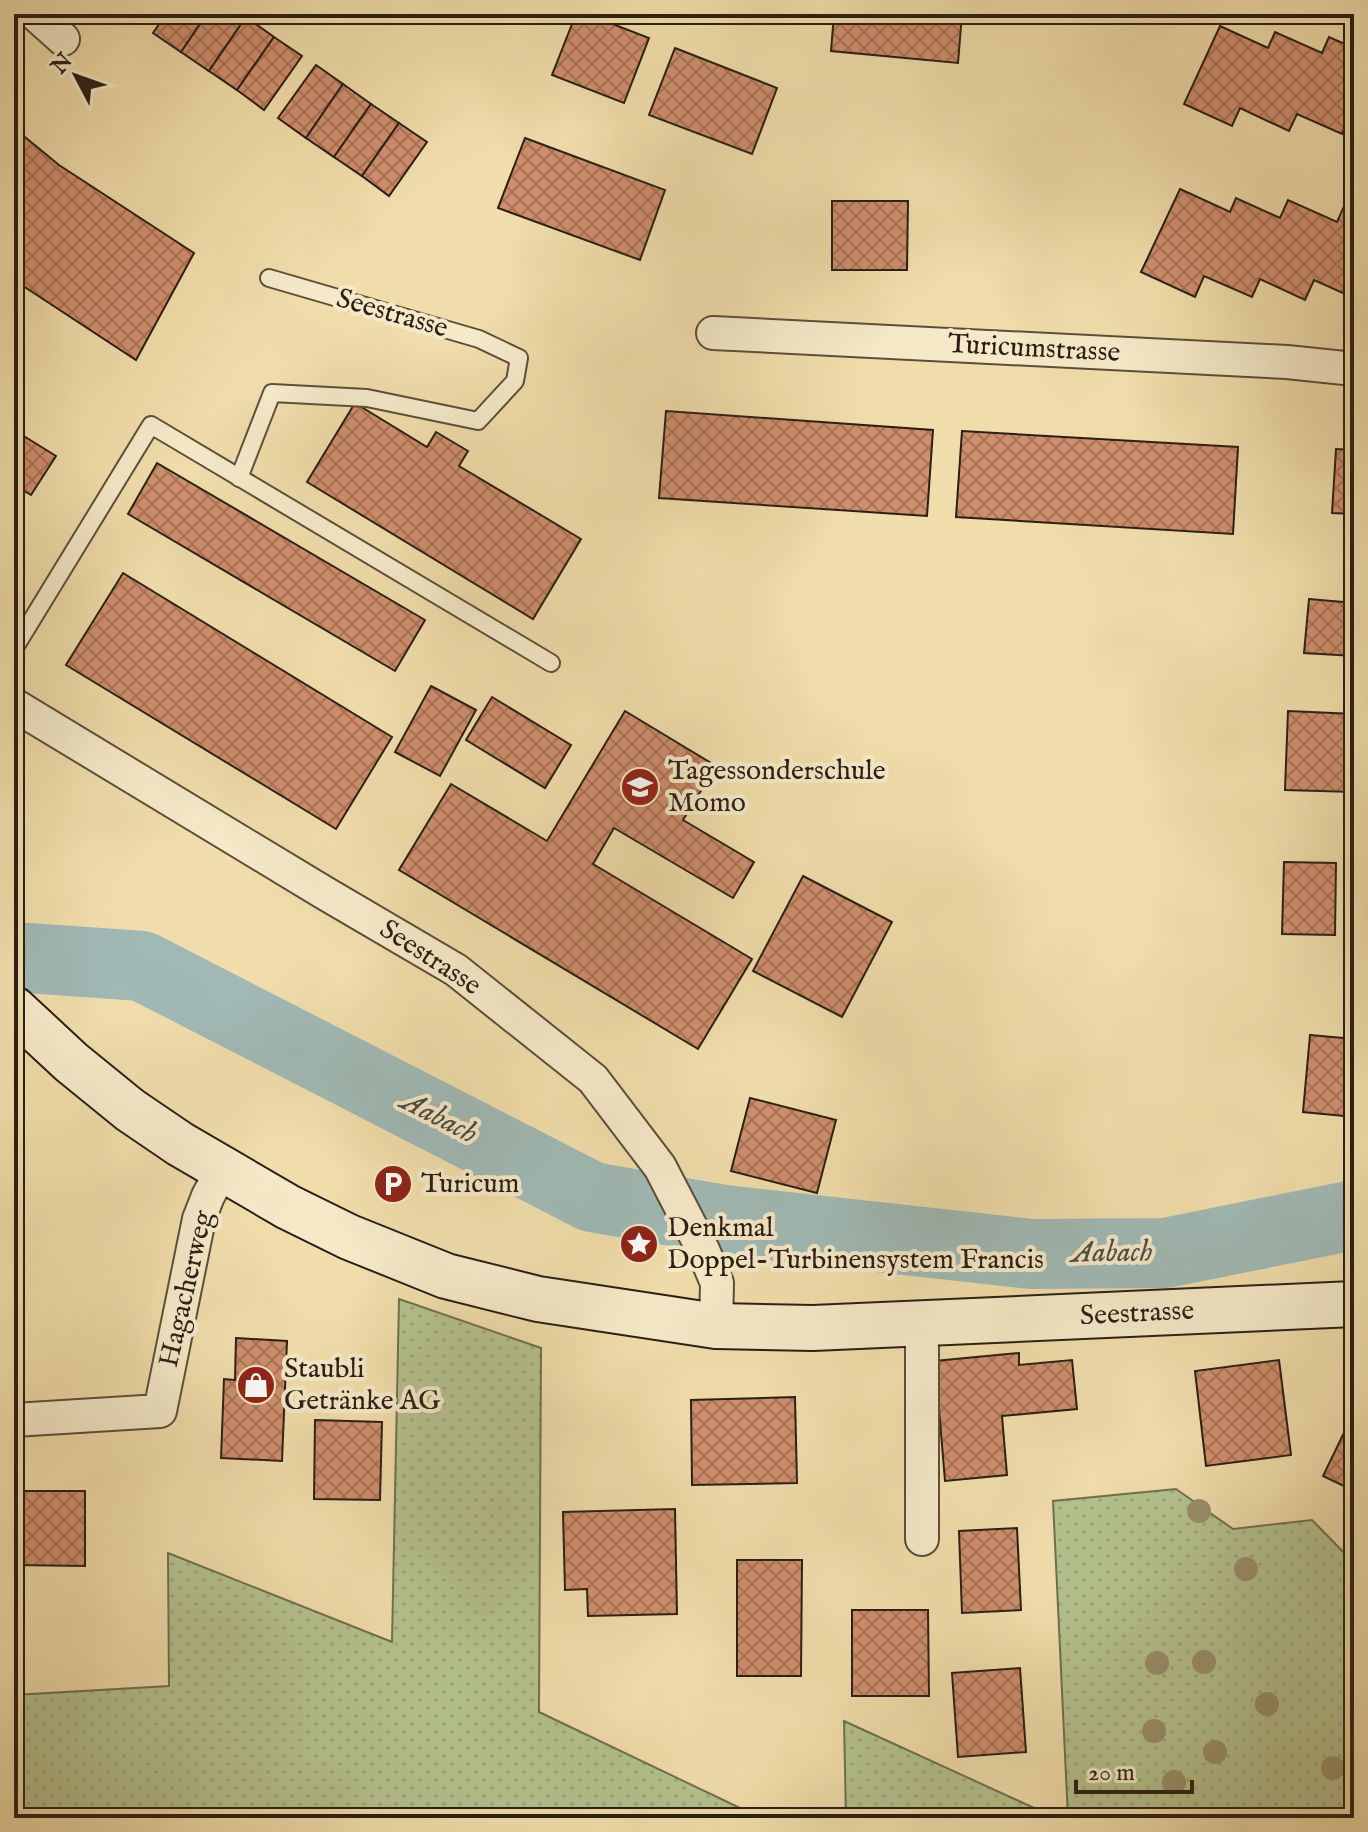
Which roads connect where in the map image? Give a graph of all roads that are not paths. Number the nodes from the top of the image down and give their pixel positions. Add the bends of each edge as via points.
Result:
1 (35, 14) edge
2 (63, 39) dead end
3 (269, 278) dead end
4 (713, 333) dead end
5 (1354, 369) edge
6 (239, 478) junction
7 (14, 649) edge
8 (551, 663) dead end
9 (14, 705) edge
10 (29, 1023) edge
11 (223, 1169) junction
12 (1354, 1304) edge
13 (920, 1324) junction
14 (716, 1326) junction
15 (14, 1420) edge
16 (922, 1539) dead end

1 - 2 street
3 - 6 lane, Seestrasse via 479,339 519,358 515,381 478,421 367,398 272,393
4 - 5 street, Turicumstrasse
6 - 7 lane via 151,425
6 - 8 lane
9 - 14 street, Seestrasse via 456,970 593,1079 660,1167 703,1250 717,1283
10 - 11 street, Seestrasse via 130,1110
11 - 14 street, Seestrasse via 349,1237 446,1276 538,1299
11 - 15 street, Hagacherweg via 199,1219 160,1411
12 - 13 street, Seestrasse
13 - 14 street, Seestrasse
13 - 16 street

